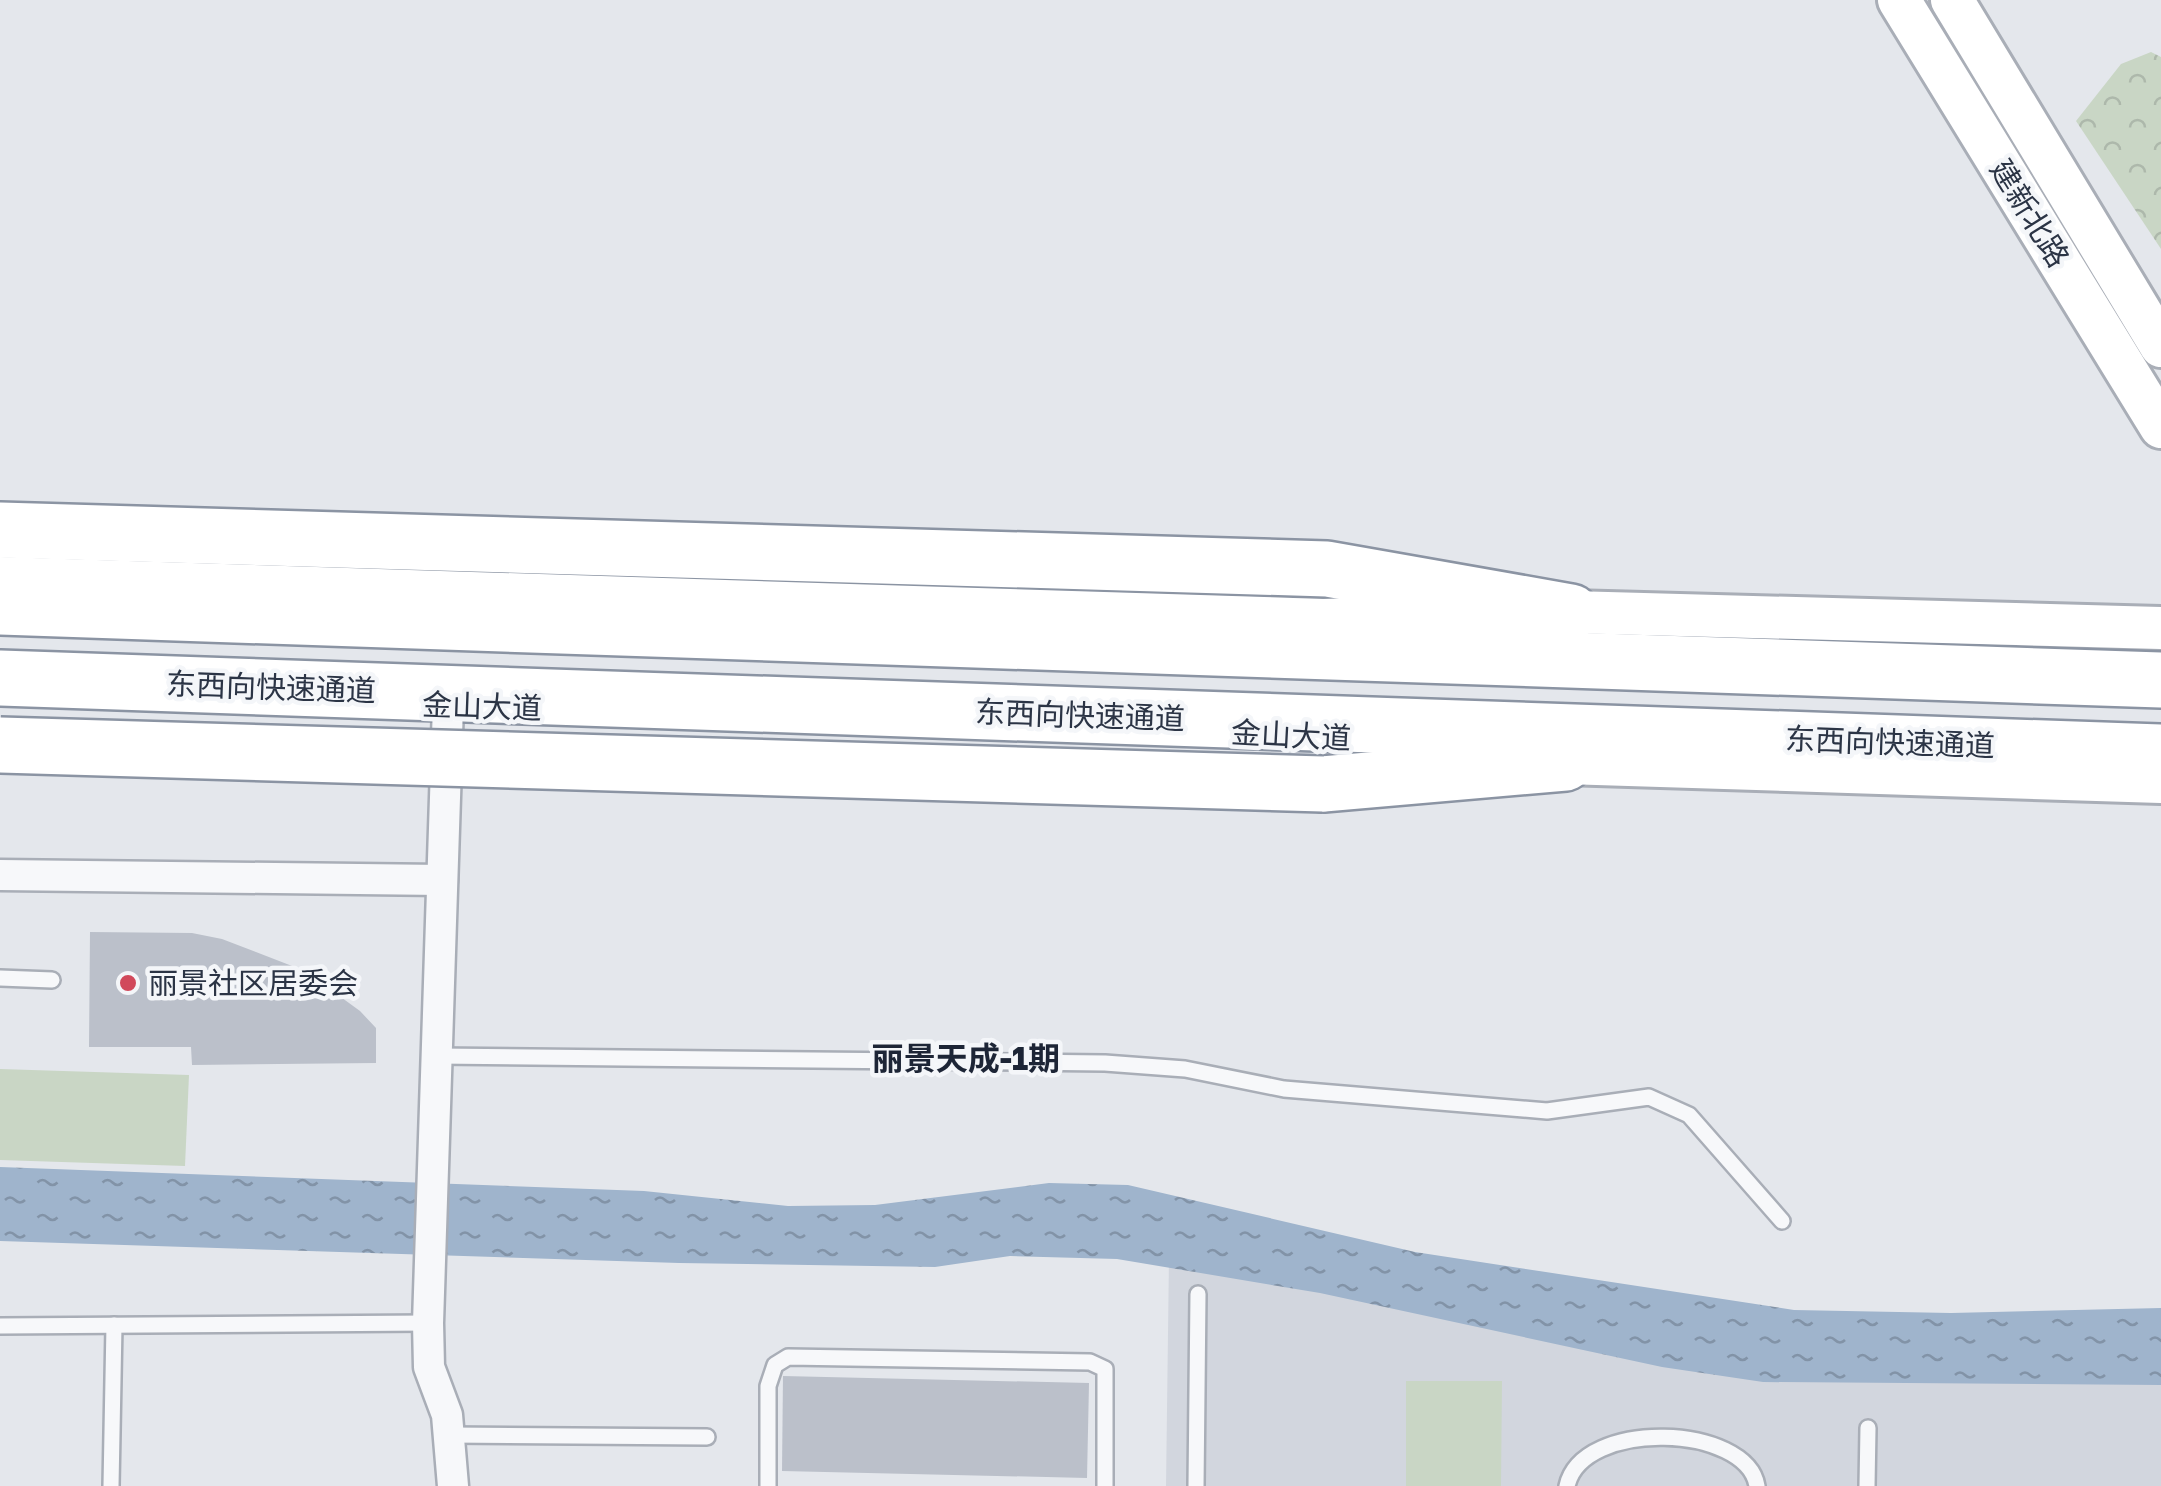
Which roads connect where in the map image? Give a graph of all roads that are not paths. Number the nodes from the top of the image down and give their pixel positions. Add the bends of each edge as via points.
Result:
1 (1900, 0) edge
2 (1952, 0) edge
3 (2161, 346) edge
4 (2161, 426) edge
5 (0, 530) edge
6 (0, 578) edge
7 (0, 607) edge
8 (1571, 612) junction
9 (2161, 628) edge
10 (0, 678) edge
11 (2161, 680) edge
12 (0, 690) edge
13 (448, 705) junction
14 (0, 745) edge
15 (2161, 752) edge
16 (1564, 763) junction
17 (2161, 782) edge
18 (0, 875) edge
19 (442, 880) junction
20 (0, 978) edge
21 (52, 980) dead end
22 (436, 1056) junction
23 (1782, 1222) dead end
24 (1198, 1294) dead end
25 (428, 1323) junction
26 (114, 1325) junction
27 (0, 1326) edge
28 (1868, 1428) dead end
29 (449, 1434) junction
30 (707, 1437) dead end
31 (111, 1486) edge
32 (453, 1486) edge
33 (768, 1486) edge
34 (1105, 1486) edge
35 (1196, 1486) edge
36 (1567, 1486) edge
37 (1756, 1486) edge
38 (1868, 1486) edge

1 - 4 main road, 建新北路
2 - 3 main road, 建新北路
5 - 8 highway via 1327,569
6 - 8 main road via 1323,620
7 - 11 highway
8 - 9 main road
10 - 15 highway, 东西向快速通道
12 - 13 main road, 金山大道
13 - 16 main road, 金山大道 via 1321,734
13 - 19 street
14 - 16 highway, bridge via 1323,784
16 - 17 main road, 金山大道
18 - 19 street
19 - 22 street
20 - 21 lane
22 - 23 lane via 1105,1063 1184,1069 1284,1089 1547,1111 1649,1098 1690,1115
22 - 25 street
24 - 35 lane
25 - 26 lane
25 - 29 street via 429,1367
26 - 27 lane
26 - 31 lane
28 - 38 lane
29 - 30 lane
29 - 32 street
33 - 34 lane via 768,1386 775,1364 788,1357 830,1357 1090,1362 1105,1369
36 - 37 lane via 1584,1456 1627,1440 1668,1437 1724,1450 1755,1475

